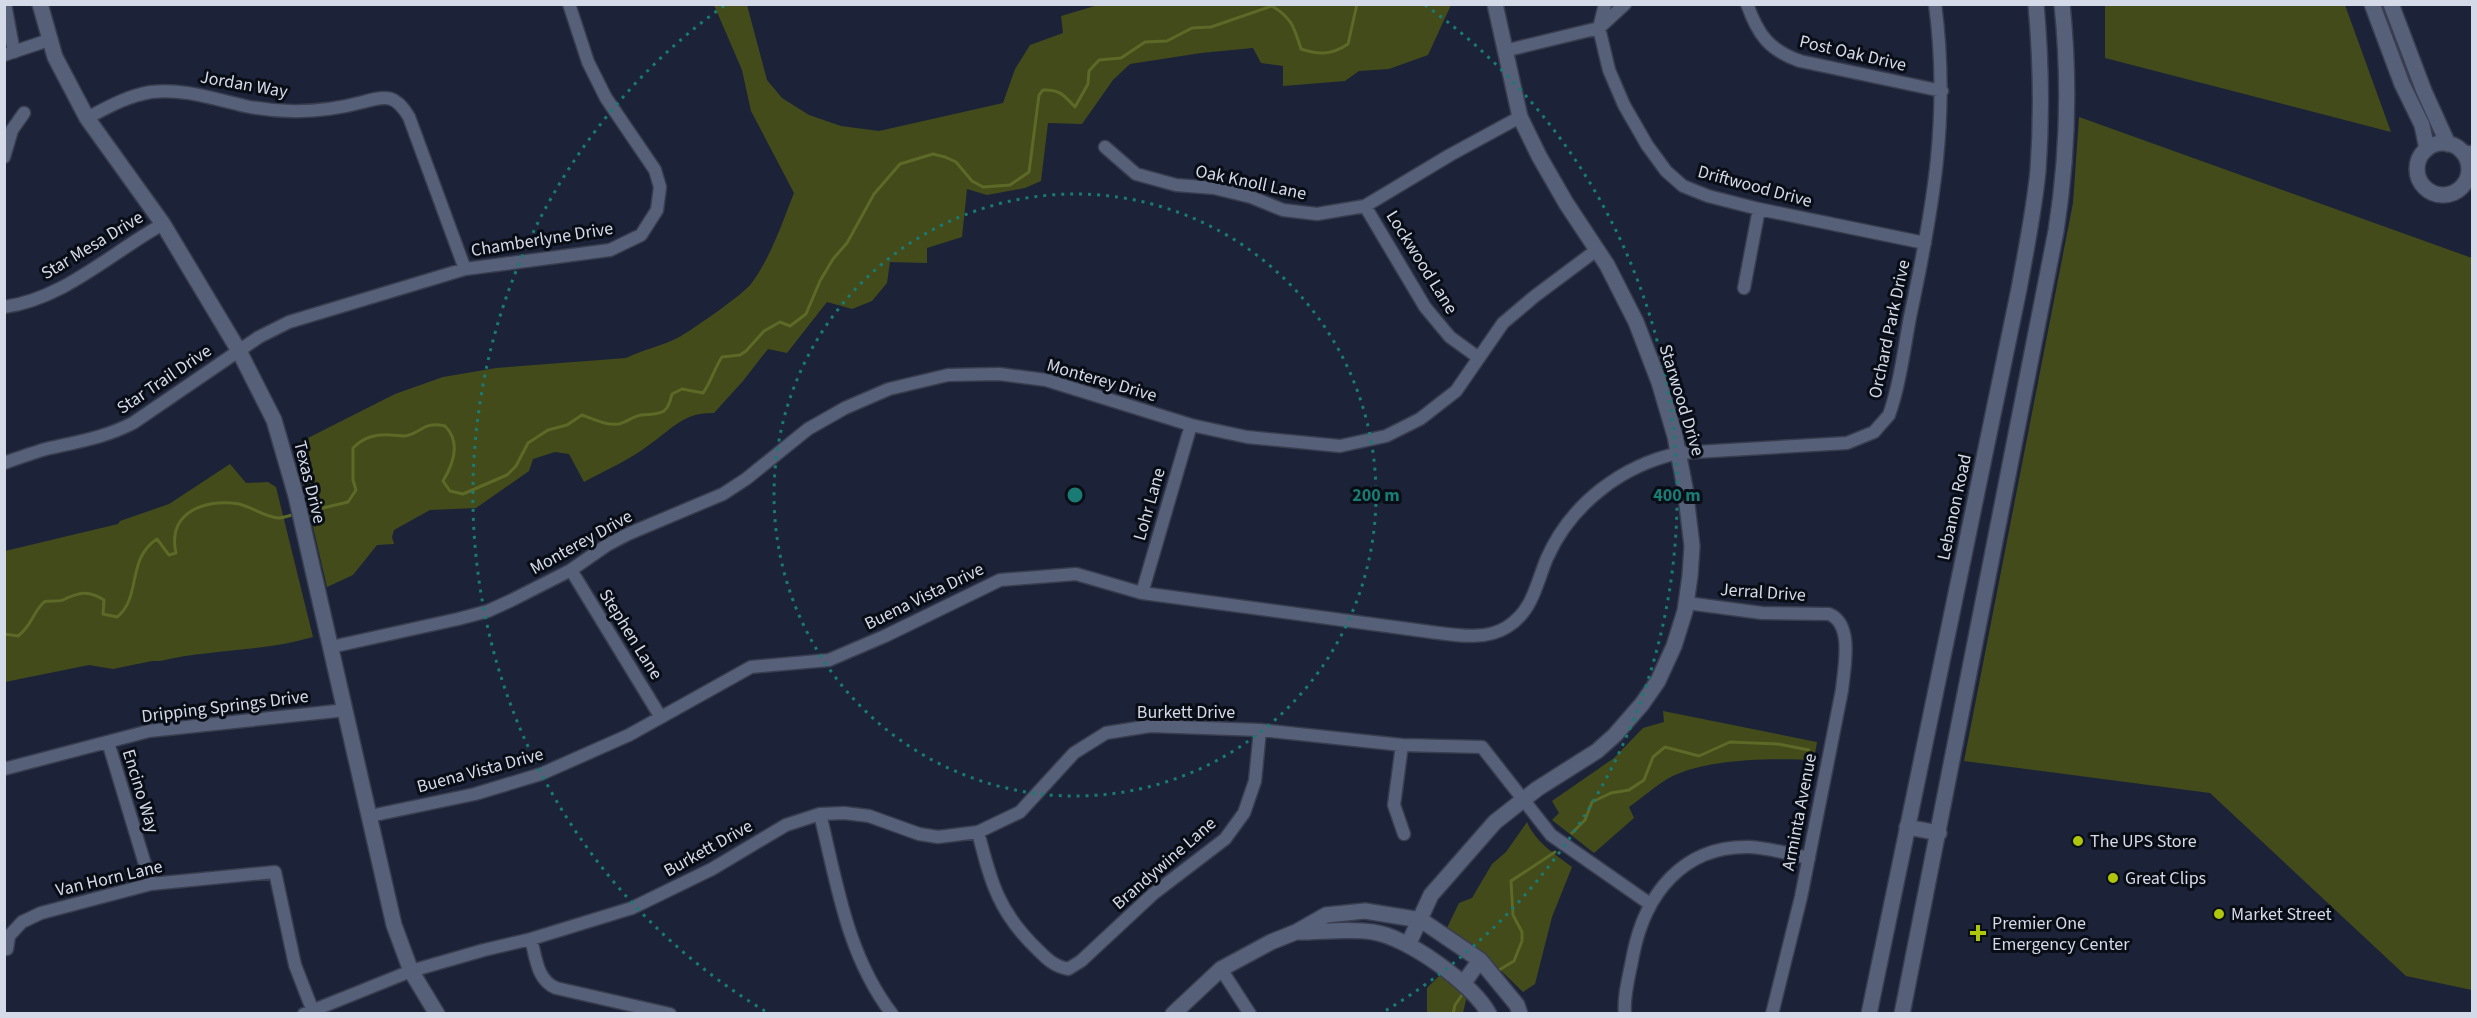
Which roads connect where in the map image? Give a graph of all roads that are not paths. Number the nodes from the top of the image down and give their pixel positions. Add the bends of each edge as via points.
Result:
1 (4, 4) edge
2 (40, 4) edge
3 (569, 4) edge
4 (1495, 4) edge
5 (1605, 4) edge
6 (1625, 4) edge
7 (1747, 4) edge
8 (1935, 4) edge
9 (2036, 4) edge
10 (2062, 4) edge
11 (2372, 4) edge
12 (2391, 4) edge
13 (1599, 28) junction
14 (50, 40) junction
15 (1504, 51) junction
16 (9, 53) edge
17 (1942, 91) junction
18 (24, 113) dead end
19 (1520, 117) junction
20 (87, 118) junction
21 (2448, 144) junction
22 (1105, 147) dead end
23 (2427, 149) junction
24 (2467, 152) edge
25 (4, 157) edge
26 (2470, 173) edge
27 (1365, 206) junction
28 (1759, 209) junction
29 (163, 224) junction
30 (1925, 243) junction
31 (1598, 249) junction
32 (465, 269) junction
33 (1744, 288) dead end
34 (4, 307) edge
35 (238, 351) junction
36 (1479, 358) junction
37 (1191, 425) junction
38 (1679, 453) junction
39 (4, 463) edge
40 (571, 570) junction
41 (1142, 593) junction
42 (1687, 603) junction
43 (1836, 617) joint
44 (1518, 618) joint
45 (331, 647) junction
46 (345, 710) junction
47 (660, 716) junction
48 (1260, 730) junction
49 (108, 742) junction
50 (1402, 746) junction
51 (4, 769) edge
52 (1523, 799) junction
53 (820, 814) junction
54 (370, 816) junction
55 (1907, 827) junction
56 (978, 832) junction
57 (1939, 833) junction
58 (1404, 834) dead end
59 (1809, 858) junction
60 (151, 884) junction
61 (1650, 904) junction
62 (1421, 920) junction
63 (1296, 932) junction
64 (531, 939) junction
65 (1408, 945) junction
66 (7, 949) dead end
67 (1480, 960) junction
68 (1221, 969) junction
69 (411, 971) junction
70 (1463, 984) junction
71 (1512, 999) junction
72 (310, 1012) edge
73 (1488, 1012) edge
74 (437, 1014) edge
75 (670, 1014) edge
76 (892, 1014) edge
77 (1173, 1014) edge
78 (1250, 1014) edge
79 (1520, 1014) edge
80 (1625, 1014) edge
81 (1772, 1014) edge
82 (1869, 1014) edge
83 (1902, 1014) edge

1 - 16 street
2 - 14 street, Texas Drive
3 - 32 street, Chamberlyne Drive via 588,62 606,98 655,170 660,187 657,210 641,235 610,250
4 - 15 street, Starwood Drive
5 - 13 street
6 - 13 street
7 - 17 street, Post Oak Drive via 1770,46 1782,55
8 - 17 street, Orchard Park Drive
9 - 55 street, Lebanon Road via 2041,92 2032,212
10 - 57 street via 2068,121 2055,241
11 - 23 street via 2422,125
12 - 21 street
13 - 15 street
13 - 28 street, Driftwood Drive via 1609,70 1624,105 1666,171 1683,186
14 - 16 street
14 - 20 street, Texas Drive
15 - 19 street, Starwood Drive
17 - 30 street, Orchard Park Drive via 1938,167
18 - 25 street via 12,130
19 - 27 street, Oak Knoll Lane
19 - 31 street, Starwood Drive via 1566,203
20 - 29 street, Texas Drive
20 - 32 street, Jordan Way via 127,98 172,91 248,107 297,111 392,98 409,117
21 - 23 street
21 - 24 street
22 - 27 street, Oak Knoll Lane via 1136,174 1251,197 1283,210 1317,214
23 - 26 street via 2417,171 2429,191 2453,193
24 - 26 street
27 - 36 street, Lockwood Lane via 1425,307 1450,337
28 - 30 street, Driftwood Drive
28 - 33 street
29 - 34 street, Star Mesa Drive via 70,283 23,304
29 - 35 street, Texas Drive
30 - 38 street, Orchard Park Drive via 1893,402 1889,415 1874,432 1847,443
31 - 36 street, Monterey Drive via 1503,323
31 - 38 street, Starwood Drive via 1647,349
32 - 35 street, Chamberlyne Drive via 289,322
35 - 39 street, Star Trail Drive via 114,433
35 - 45 street, Texas Drive via 274,420
36 - 37 street, Monterey Drive via 1456,391 1420,419 1386,436 1340,446 1247,437
37 - 40 street, Monterey Drive via 1046,380 999,374 948,375 889,389 845,408 807,429 723,494 628,534
37 - 41 street, Lohr Lane
38 - 42 street, Starwood Drive via 1692,546
38 - 44 street, Orchard Park Drive via 1653,459 1624,473 1578,512 1555,543 1533,598
40 - 45 street, Monterey Drive via 488,611
40 - 47 street, Stephen Lane
41 - 44 street, Buena Vista Drive via 1466,636 1497,632
41 - 47 street, Buena Vista Drive via 1076,574 1000,580 828,660 751,667
42 - 43 street, Jerral Drive
42 - 52 street, Starwood Drive via 1662,673 1624,726 1579,764
43 - 59 street, Arminta Avenue via 1844,633 1843,680
45 - 46 street, Texas Drive
46 - 49 street, Dripping Springs Drive via 149,731
46 - 54 street, Texas Drive
47 - 54 street, Buena Vista Drive via 601,750 541,774 475,794
48 - 50 street, Burkett Drive
48 - 56 street, Burkett Drive via 1150,726 1106,733 1074,753 1020,812
48 - 56 street, Brandywine Lane via 1255,782 1244,813 1225,839 1153,894 1068,969 1055,967 1012,923 1000,903
49 - 51 street, Dripping Springs Drive
49 - 60 street, Encino Way
50 - 52 street, Burkett Drive via 1482,747
50 - 58 street via 1394,805
52 - 61 street, Burkett Drive via 1559,843
52 - 62 street, Starwood Drive via 1481,836 1431,895
53 - 56 street, Burkett Drive via 869,816 938,837
53 - 64 street, Burkett Drive via 786,825 632,908
53 - 76 street via 860,962
54 - 69 street, Texas Drive via 394,925
55 - 57 street
55 - 82 street, Lebanon Road
57 - 83 street
59 - 61 street via 1756,848 1717,852 1679,870
59 - 81 street, Arminta Avenue
60 - 66 street, Van Horn Lane via 41,913 22,922 9,936
60 - 72 street, Van Horn Lane via 275,872 295,965
61 - 80 street via 1638,933
62 - 63 street via 1365,911 1326,915
62 - 65 street, Starwood Drive
62 - 67 street
63 - 65 street via 1374,932
63 - 68 street
64 - 69 street, Burkett Drive
64 - 75 street via 546,984
65 - 70 street
67 - 70 street
67 - 71 street
68 - 77 street
68 - 78 street
69 - 72 street, Burkett Drive
69 - 74 street, Texas Drive
70 - 73 street
71 - 73 street via 1499,1000
71 - 79 street

